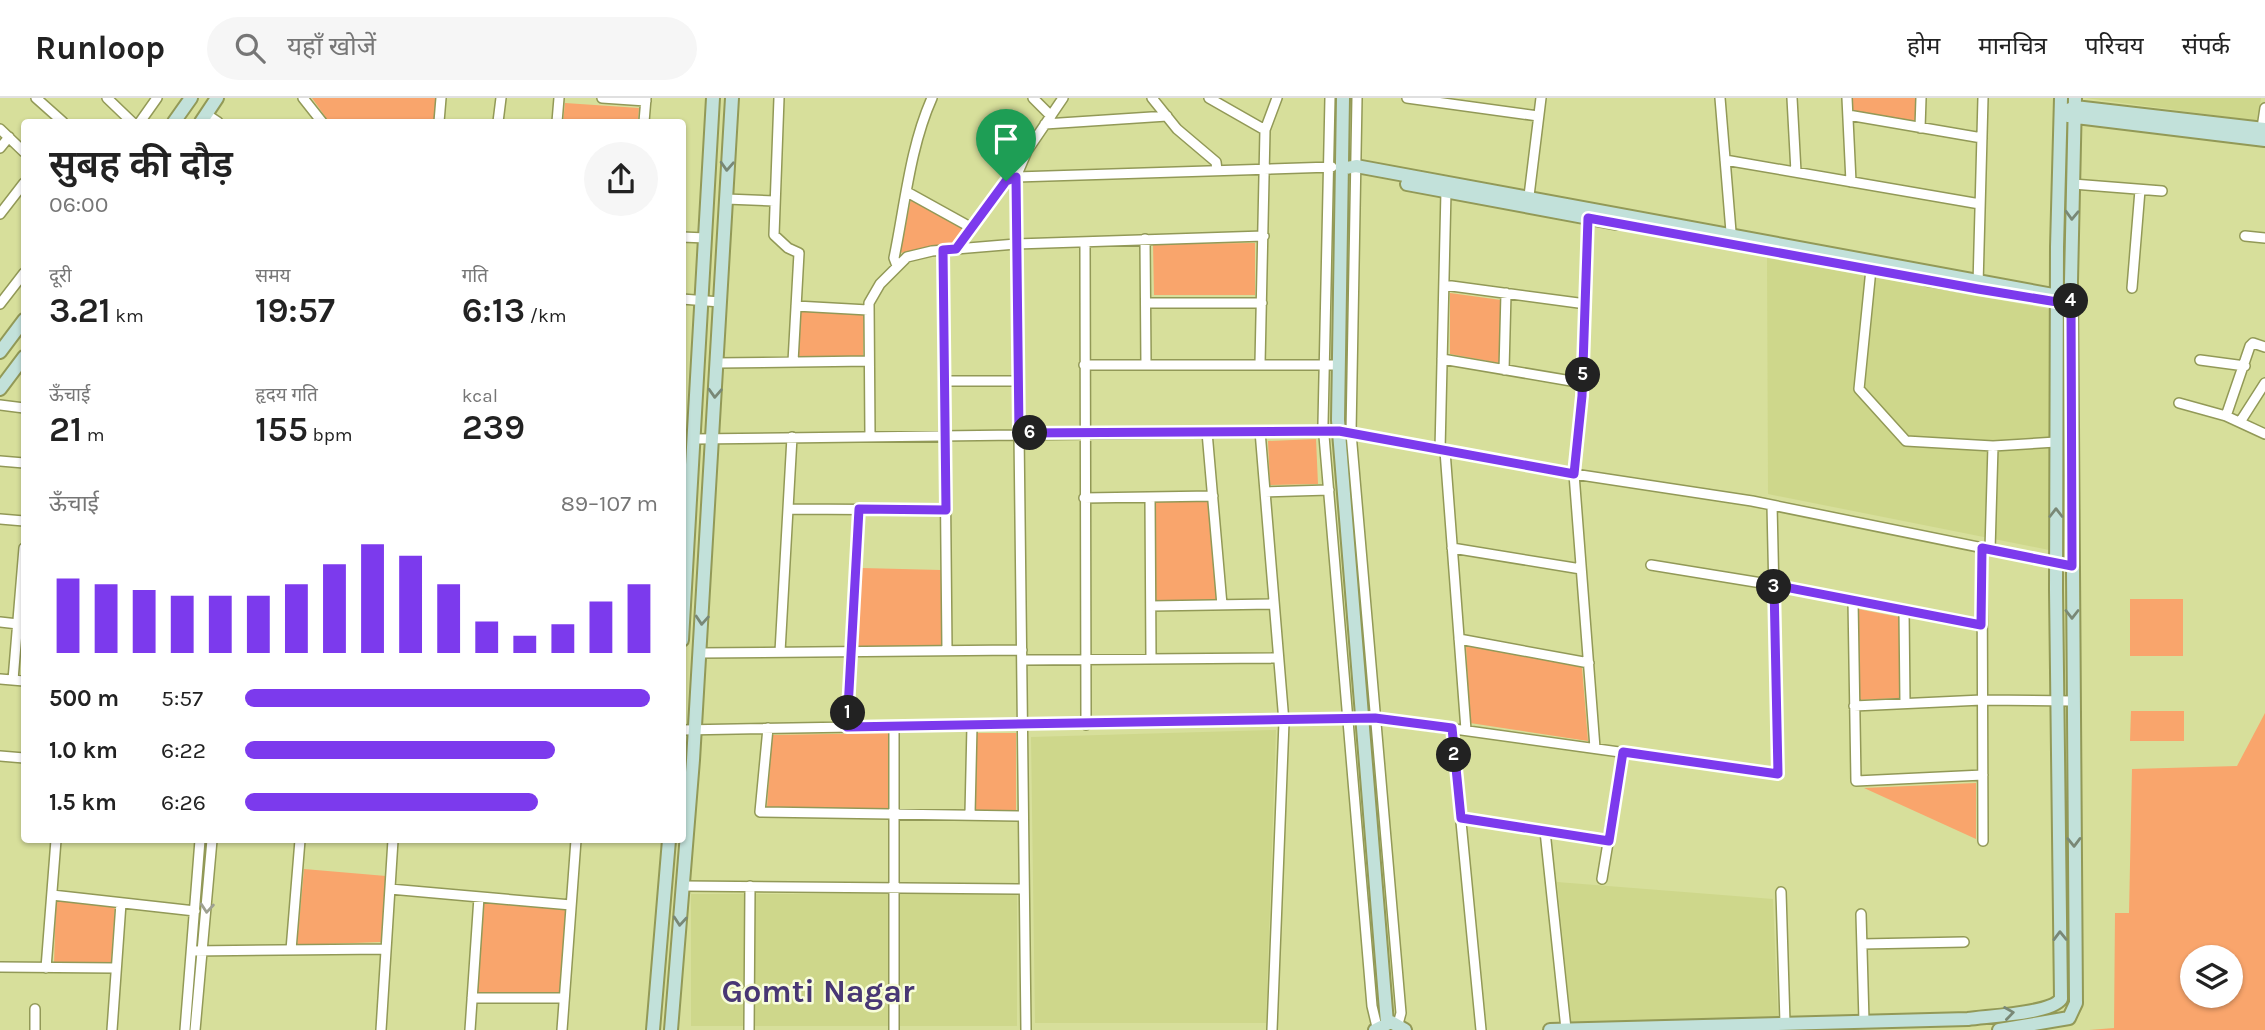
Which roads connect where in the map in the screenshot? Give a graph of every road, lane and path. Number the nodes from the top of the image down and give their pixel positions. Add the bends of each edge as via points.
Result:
1 (36, 98) edge
2 (107, 98) edge
3 (157, 98) edge
4 (191, 98) edge
5 (217, 98) edge
6 (303, 98) edge
7 (441, 98) edge
8 (500, 98) edge
9 (559, 98) edge
10 (602, 98) edge
11 (713, 98) edge
12 (732, 98) edge
13 (779, 98) edge
14 (932, 98) edge
15 (1033, 98) edge
16 (1063, 98) edge
17 (1152, 98) edge
18 (1209, 98) edge
19 (1277, 98) edge
20 (1330, 98) edge
21 (1343, 98) edge
22 (1357, 98) edge
23 (1407, 98) edge
24 (1494, 98) edge
25 (1541, 98) edge
26 (1720, 98) edge
27 (1792, 98) edge
28 (1847, 98) edge
29 (1921, 98) edge
30 (1983, 98) edge
31 (2061, 98) edge
32 (646, 99) edge
33 (1430, 100) edge
34 (2075, 108) edge
35 (2265, 108) edge
36 (1494, 110) junction
37 (2061, 114) junction
38 (1167, 116) junction
39 (1538, 116) junction
40 (1848, 116) junction
41 (204, 118) edge
42 (60, 119) edge
43 (129, 119) edge
44 (142, 119) edge
45 (176, 119) edge
46 (319, 119) edge
47 (439, 119) edge
48 (498, 119) edge
49 (557, 119) edge
50 (644, 119) edge
51 (1048, 120) junction
52 (1920, 128) junction
53 (0, 129) edge
54 (1265, 130) junction
55 (2262, 134) edge
56 (9, 137) junction
57 (1982, 138) junction
58 (0, 148) edge
59 (21, 149) edge
60 (1725, 160) junction
61 (1266, 168) junction
62 (1336, 168) junction
63 (1217, 170) junction
64 (1356, 170) junction
65 (1796, 172) junction
66 (1016, 177) junction
67 (1851, 181) junction
68 (2073, 184) junction
69 (21, 187) edge
70 (2140, 190) junction
71 (1446, 191) junction
72 (2162, 191) dead end
73 (907, 192) junction
74 (726, 199) junction
75 (774, 201) junction
76 (1528, 203) junction
77 (1980, 204) junction
78 (0, 214) edge
79 (1588, 218) junction
80 (972, 228) junction
81 (1264, 236) junction
82 (2245, 236) dead end
83 (686, 237) edge
84 (706, 238) junction
85 (2265, 238) edge
86 (1145, 239) junction
87 (1731, 240) junction
88 (1084, 242) junction
89 (1016, 244) junction
90 (956, 249) junction
91 (943, 250) junction
92 (897, 266) junction
93 (1871, 269) junction
94 (21, 277) edge
95 (1978, 284) junction
96 (1444, 285) junction
97 (2132, 288) dead end
98 (1506, 293) junction
99 (2057, 298) junction
100 (686, 299) edge
101 (703, 300) junction
102 (2071, 300) junction
103 (720, 302) junction
104 (1146, 303) junction
105 (1262, 303) junction
106 (0, 304) edge
107 (1586, 304) junction
108 (796, 306) junction
109 (868, 310) junction
110 (21, 324) edge
111 (2265, 347) edge
112 (0, 352) edge
113 (1442, 359) junction
114 (869, 360) junction
115 (2200, 360) dead end
116 (21, 361) edge
117 (793, 362) junction
118 (717, 363) junction
119 (1260, 364) junction
120 (1084, 365) junction
121 (1146, 365) junction
122 (1325, 365) junction
123 (1339, 366) junction
124 (2245, 366) junction
125 (1504, 370) junction
126 (945, 381) junction
127 (1018, 381) junction
128 (1583, 383) junction
129 (2265, 383) edge
130 (0, 389) edge
131 (2179, 403) dead end
132 (0, 405) edge
133 (21, 408) edge
134 (2226, 415) junction
135 (2240, 422) junction
136 (1260, 431) junction
137 (1324, 431) junction
138 (1083, 432) junction
139 (1208, 432) junction
140 (1345, 432) junction
141 (1019, 433) junction
142 (2265, 434) edge
143 (945, 435) junction
144 (870, 436) junction
145 (792, 437) junction
146 (694, 439) junction
147 (713, 439) junction
148 (2056, 442) junction
149 (1993, 446) junction
150 (1443, 450) junction
151 (688, 456) edge
152 (0, 461) edge
153 (21, 463) edge
154 (1574, 474) junction
155 (1329, 490) junction
156 (1265, 492) junction
157 (1213, 496) junction
158 (1150, 497) junction
159 (1084, 498) junction
160 (1772, 505) junction
161 (788, 509) junction
162 (859, 509) junction
163 (946, 510) junction
164 (0, 519) edge
165 (686, 520) edge
166 (21, 521) edge
167 (1452, 548) junction
168 (1986, 549) junction
169 (2056, 563) junction
170 (1651, 565) dead end
171 (2072, 566) junction
172 (1581, 569) junction
173 (1774, 585) junction
174 (21, 586) edge
175 (1853, 600) junction
176 (1274, 604) junction
177 (1222, 605) junction
178 (1151, 606) junction
179 (1904, 610) junction
180 (0, 622) edge
181 (18, 624) junction
182 (1981, 625) junction
183 (1459, 639) junction
184 (947, 650) junction
185 (1021, 650) junction
186 (851, 651) junction
187 (780, 652) junction
188 (700, 653) junction
189 (1279, 658) junction
190 (1151, 659) junction
191 (1022, 660) junction
192 (1086, 660) junction
193 (1589, 663) junction
194 (0, 679) edge
195 (13, 680) junction
196 (21, 681) edge
197 (1982, 700) junction
198 (2057, 701) junction
199 (2073, 701) junction
200 (1905, 704) junction
201 (1854, 706) junction
202 (1362, 719) junction
203 (1284, 722) junction
204 (1086, 724) junction
205 (1023, 725) junction
206 (972, 726) junction
207 (847, 727) junction
208 (894, 727) junction
209 (768, 728) junction
210 (1452, 728) junction
211 (689, 730) edge
212 (1466, 730) junction
213 (1595, 748) junction
214 (1623, 752) junction
215 (0, 756) edge
216 (21, 758) edge
217 (1983, 775) junction
218 (686, 801) edge
219 (894, 814) junction
220 (970, 814) junction
221 (1024, 816) junction
222 (1461, 818) junction
223 (1545, 831) junction
224 (1609, 841) junction
225 (1983, 841) dead end
226 (56, 843) edge
227 (200, 843) edge
228 (212, 843) edge
229 (300, 843) edge
230 (393, 843) edge
231 (576, 843) edge
232 (669, 843) edge
233 (684, 843) edge
234 (1602, 879) dead end
235 (683, 886) junction
236 (750, 886) junction
237 (894, 887) junction
238 (1024, 888) junction
239 (390, 889) junction
240 (1781, 892) dead end
241 (52, 895) junction
242 (479, 897) junction
243 (121, 903) junction
244 (571, 905) junction
245 (195, 911) junction
246 (1861, 914) dead end
247 (1964, 942) dead end
248 (1862, 944) junction
249 (386, 949) junction
250 (203, 950) junction
251 (291, 950) junction
252 (191, 951) junction
253 (0, 967) edge
254 (46, 968) junction
255 (115, 968) junction
256 (472, 998) junction
257 (564, 998) junction
258 (36, 1009) dead end
259 (1864, 1021) junction
260 (1785, 1023) junction
261 (1388, 1027) edge
262 (1631, 1029) edge
263 (35, 1030) edge
264 (112, 1030) edge
265 (185, 1030) edge
266 (195, 1030) edge
267 (381, 1030) edge
268 (470, 1030) edge
269 (562, 1030) edge
270 (653, 1030) edge
271 (671, 1030) edge
272 (749, 1030) edge
273 (894, 1030) edge
274 (1026, 1030) edge
275 (1272, 1030) edge
276 (1481, 1030) edge
277 (1550, 1030) edge
278 (1566, 1030) edge
279 (1999, 1030) edge

1 - 42 street
2 - 43 street
3 - 44 street
4 - 45 street
5 - 41 street
6 - 46 street
7 - 47 street
8 - 48 street
9 - 49 street
10 - 32 street
11 - 84 street
12 -> 74 street
13 - 75 street
14 - 73 street
15 - 51 street
16 - 51 street
17 - 38 street
18 - 54 street
19 - 54 street
20 - 62 street
21 - 62 street
22 - 64 street
23 - 33 street
24 - 36 street
25 - 39 street
26 - 60 street
27 - 65 street
28 - 40 street
29 - 52 street
30 - 57 street
31 - 37 street
32 - 50 street
33 - 36 street
34 - 37 street
34 - 55 street
34 - 68 street
35 - 55 street
36 - 39 street
37 - 99 street
38 - 51 street
38 - 63 street via 1216,162
39 - 76 street
40 - 52 street
40 - 67 street
51 - 66 street
52 - 57 street
53 - 56 street
54 - 61 street
56 - 58 street
56 - 59 street
57 - 77 street
60 - 65 street
60 - 87 street
61 - 62 street
61 - 63 street
61 - 81 street
62 - 64 street
62 - 122 street
62 - 123 street
63 - 66 street
64 - 71 street
64 - 76 street
64 - 140 street
65 - 67 street
66 - 80 street via 1006,181
66 - 89 street
67 - 77 street
68 - 70 street
68 -> 102 street
69 - 78 street
70 - 72 street
70 - 97 street
71 - 76 street
71 - 96 street
73 - 80 street
73 - 92 street via 894,258
74 - 75 street
74 - 103 street
75 - 108 street via 774,235 799,253
76 - 79 street
76 - 87 street
77 - 95 street
79 - 87 street
79 - 107 street
80 - 90 street
81 - 86 street
81 - 105 street
82 - 85 street
83 - 84 street
84 - 101 street
86 - 88 street
86 - 104 street
87 - 93 street
87 - 95 street
88 - 89 street
88 - 120 street
89 - 90 street
89 - 127 street
90 - 91 street
91 - 92 street via 907,257
91 - 126 street
92 - 109 street via 880,284
93 - 95 street
93 - 149 street via 1861,394 1906,441
94 - 106 street
95 - 99 street
96 - 98 street
96 - 113 street
98 - 107 street
98 - 125 street
99 - 102 street
99 - 148 street
100 - 101 street
101 - 103 street
101 - 146 street
102 - 171 street
103 - 118 street
104 - 105 street
104 - 121 street
105 - 119 street
107 - 128 street
108 - 109 street
108 - 117 street
109 - 114 street
110 - 112 street
111 - 124 street via 2253,343
113 - 125 street
113 - 150 street
114 - 117 street
114 - 144 street
115 - 124 street
116 - 130 street
117 - 118 street
118 -> 147 street
119 - 121 street
119 - 122 street
120 - 121 street
120 - 138 street
122 - 123 street
122 - 137 street
123 - 140 street
124 - 134 street
125 - 128 street
126 - 127 street
126 - 143 street
127 - 141 street
128 - 154 street
129 - 135 street
131 - 134 street
132 - 133 street
134 - 135 street
135 - 142 street
136 - 137 street
136 - 139 street
136 - 156 street
137 - 140 street
137 - 155 street
138 - 139 street
138 - 141 street
138 - 159 street
139 - 157 street
140 - 150 street
140 - 202 street
141 - 143 street
141 - 185 street
143 - 144 street
143 - 163 street
144 - 145 street
145 - 147 street
145 - 161 street
146 - 147 street
146 - 151 street
147 -> 188 street
148 - 149 street
169 -> 148 street
149 - 168 street
150 - 154 street
150 - 167 street
151 - 165 street
152 - 153 street
154 - 160 street
154 - 172 street
155 - 156 street
155 - 202 street
156 - 176 street
157 - 158 street
157 - 177 street
158 - 159 street
158 - 178 street
159 - 192 street
160 - 168 street
160 - 173 street
161 - 162 street
161 - 187 street
162 - 163 street
162 - 186 street
163 - 184 street
164 - 166 street
167 - 172 street
167 - 183 street
168 - 169 street
168 - 182 street
169 - 171 street
169 - 198 street
170 - 173 street
171 -> 199 street
172 - 193 street
173 - 175 street
173 - 214 street via 1778,774
174 - 181 street
175 - 179 street
175 - 201 street
176 - 177 street
176 - 189 street
177 - 178 street
178 - 190 street
179 - 182 street
179 - 200 street
180 - 181 street
181 - 195 street
182 - 197 street
183 - 193 street
183 - 212 street
184 - 185 street
184 - 186 street
185 - 191 street
186 - 187 street
186 - 207 street
187 - 188 street
188 - 211 street
189 - 190 street
189 - 203 street
190 - 192 street
191 - 192 street
191 - 205 street
192 - 204 street
193 - 213 street
194 - 195 street
195 - 196 street
197 - 198 street
197 - 200 street
197 - 217 street
198 - 199 street
259 -> 198 street via 1968,1019 2035,1010 2061,999
199 -> 279 street via 2074,1012 2056,1023
200 - 201 street
201 - 217 street via 1856,781
202 - 203 street
202 - 210 street
202 - 261 street
203 - 204 street
203 - 275 street
204 - 205 street
205 - 206 street
205 - 221 street
206 - 208 street
206 - 220 street
207 - 208 street
207 - 209 street
208 - 219 street
209 - 211 street
209 - 219 street via 760,812
210 - 212 street
210 - 222 street
211 - 218 street
212 - 213 street
213 - 214 street
214 - 224 street
215 - 216 street
217 - 225 street
219 - 220 street
219 - 237 street
220 - 221 street
221 - 238 street
222 - 223 street
222 - 276 street
223 - 224 street
223 - 278 street
224 - 234 street
226 - 241 street
227 - 245 street
228 -> 250 street
229 - 251 street
230 - 239 street
231 - 244 street
232 - 270 street
233 - 235 street
235 - 236 street
235 -> 271 street
236 - 237 street
236 - 272 street
237 - 238 street
237 - 273 street
238 - 274 street
239 - 242 street
239 - 249 street
240 - 260 street
241 - 243 street
241 - 254 street
242 - 244 street
242 - 256 street
243 - 245 street
243 - 255 street
244 - 257 street
245 - 252 street
246 - 248 street
247 - 248 street
248 - 259 street
249 - 251 street
249 - 267 street
250 - 251 street
250 - 252 street
250 - 266 street
252 - 265 street
253 - 254 street
254 - 255 street
255 - 264 street
256 - 257 street
256 - 268 street
257 - 269 street
258 - 263 street
259 - 260 street
260 - 262 street
262 - 278 street
277 - 278 street

